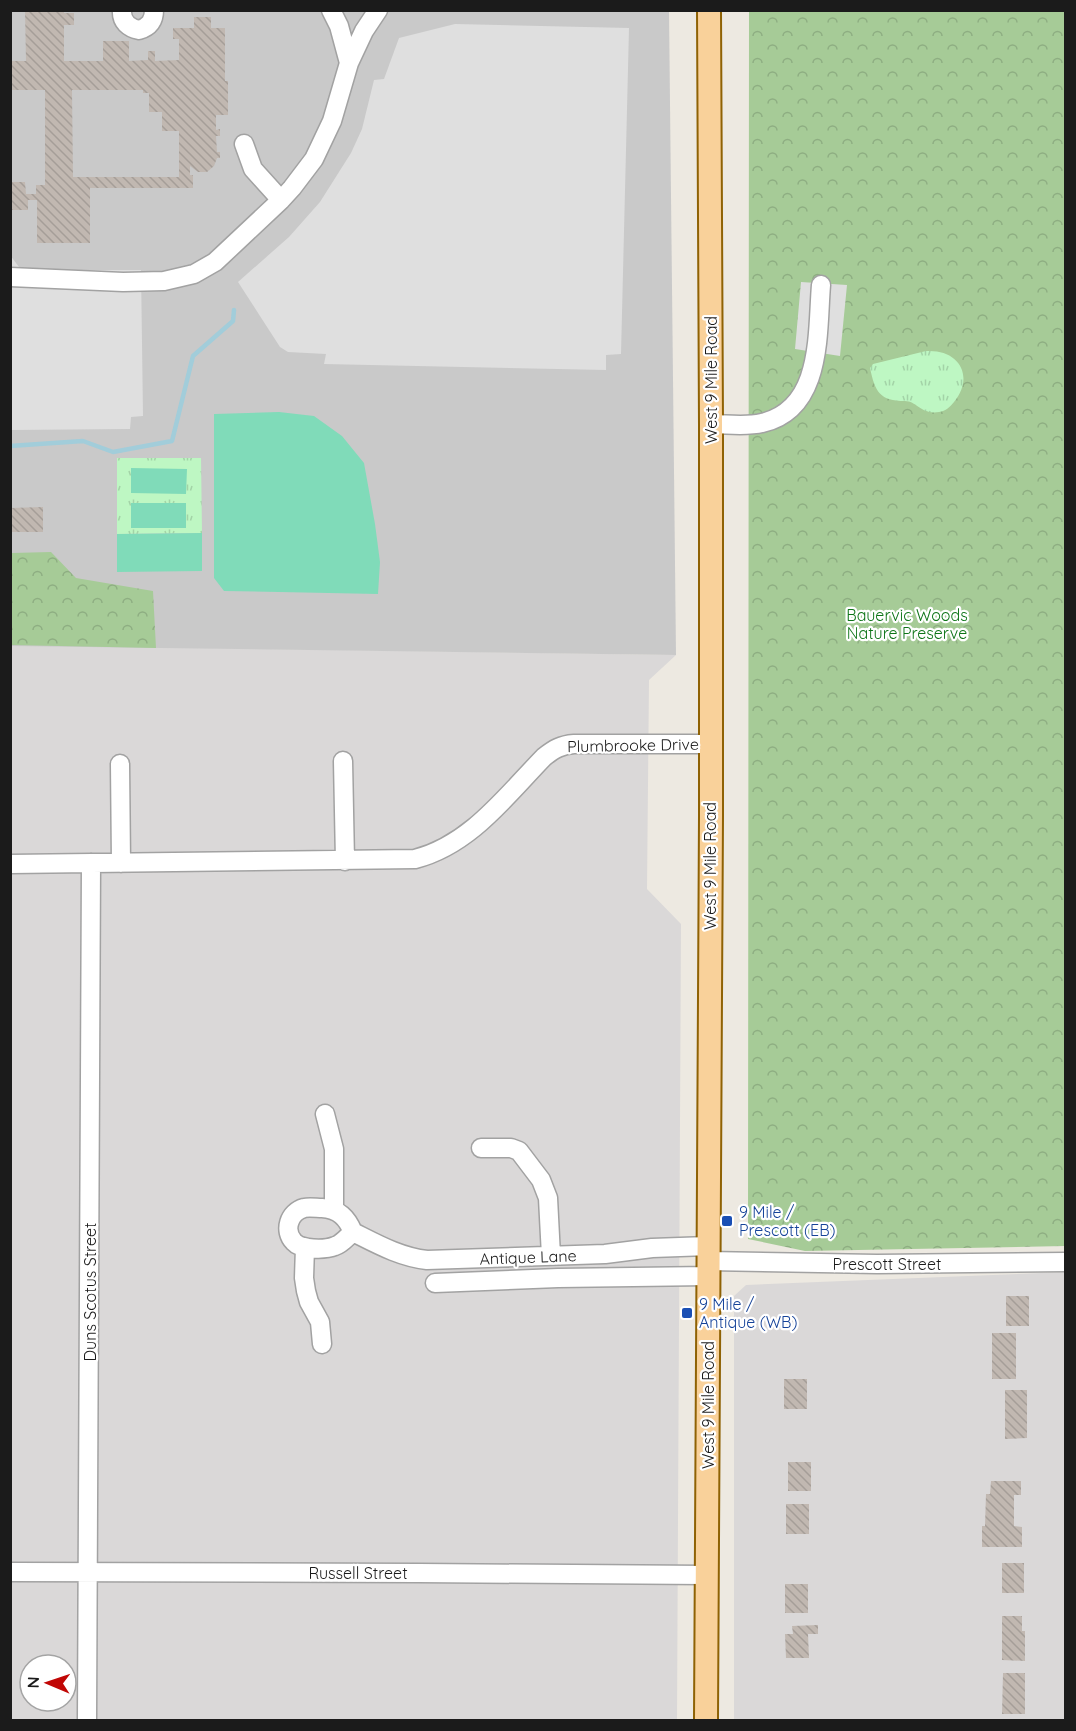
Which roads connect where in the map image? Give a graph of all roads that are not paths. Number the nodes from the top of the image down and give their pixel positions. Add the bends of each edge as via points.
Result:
1 (122, 10) edge
2 (154, 10) edge
3 (331, 10) edge
4 (378, 10) edge
5 (709, 10) edge
6 (349, 63) junction
7 (244, 144) dead end
8 (281, 200) junction
9 (10, 278) edge
10 (821, 285) dead end
11 (711, 424) junction
12 (711, 744) junction
13 (343, 761) dead end
14 (120, 764) dead end
15 (345, 861) junction
16 (91, 863) junction
17 (121, 863) junction
18 (10, 864) edge
19 (325, 1114) dead end
20 (481, 1148) dead end
21 (334, 1210) junction
22 (353, 1232) junction
23 (305, 1247) junction
24 (551, 1256) junction
25 (708, 1261) junction
26 (1065, 1262) edge
27 (435, 1283) dead end
28 (322, 1344) dead end
29 (10, 1572) edge
30 (89, 1572) junction
31 (706, 1575) junction
32 (87, 1720) edge
33 (706, 1720) edge

1 - 2 street via 128,26 139,30 150,24
3 - 6 street
4 - 6 street
5 - 11 main road, West 9 Mile Road
6 - 8 street via 321,146
7 - 8 street via 253,169
8 - 9 street via 215,262 179,279 123,282
10 - 11 street via 814,364 796,405 777,419 760,424
11 - 12 main road, West 9 Mile Road
12 - 15 street, Plumbrooke Drive via 563,745 553,749 467,834 443,849 415,859
12 - 25 main road, West 9 Mile Road
13 - 15 street
14 - 17 street
15 - 17 street, Plumbrooke Drive
16 - 17 street, Plumbrooke Drive
16 - 18 street, Plumbrooke Drive
16 - 30 street, Duns Scotus Street
19 - 21 street via 334,1149
20 - 24 street via 511,1148 519,1152 541,1180 548,1198
21 - 22 street, Antique Lane
21 - 23 street via 303,1208 294,1214 288,1225 290,1236 294,1243
22 - 23 street via 333,1247
22 - 24 street, Antique Lane via 411,1258 427,1260
23 - 28 street via 306,1291 320,1322
24 - 25 street, Antique Lane via 652,1248
25 - 26 street, Prescott Street
25 - 27 street via 558,1278
25 - 31 main road, West 9 Mile Road
29 - 30 street, Russell Street
30 - 31 street, Russell Street
30 - 32 street, Duns Scotus Street
31 - 33 main road, West 9 Mile Road

